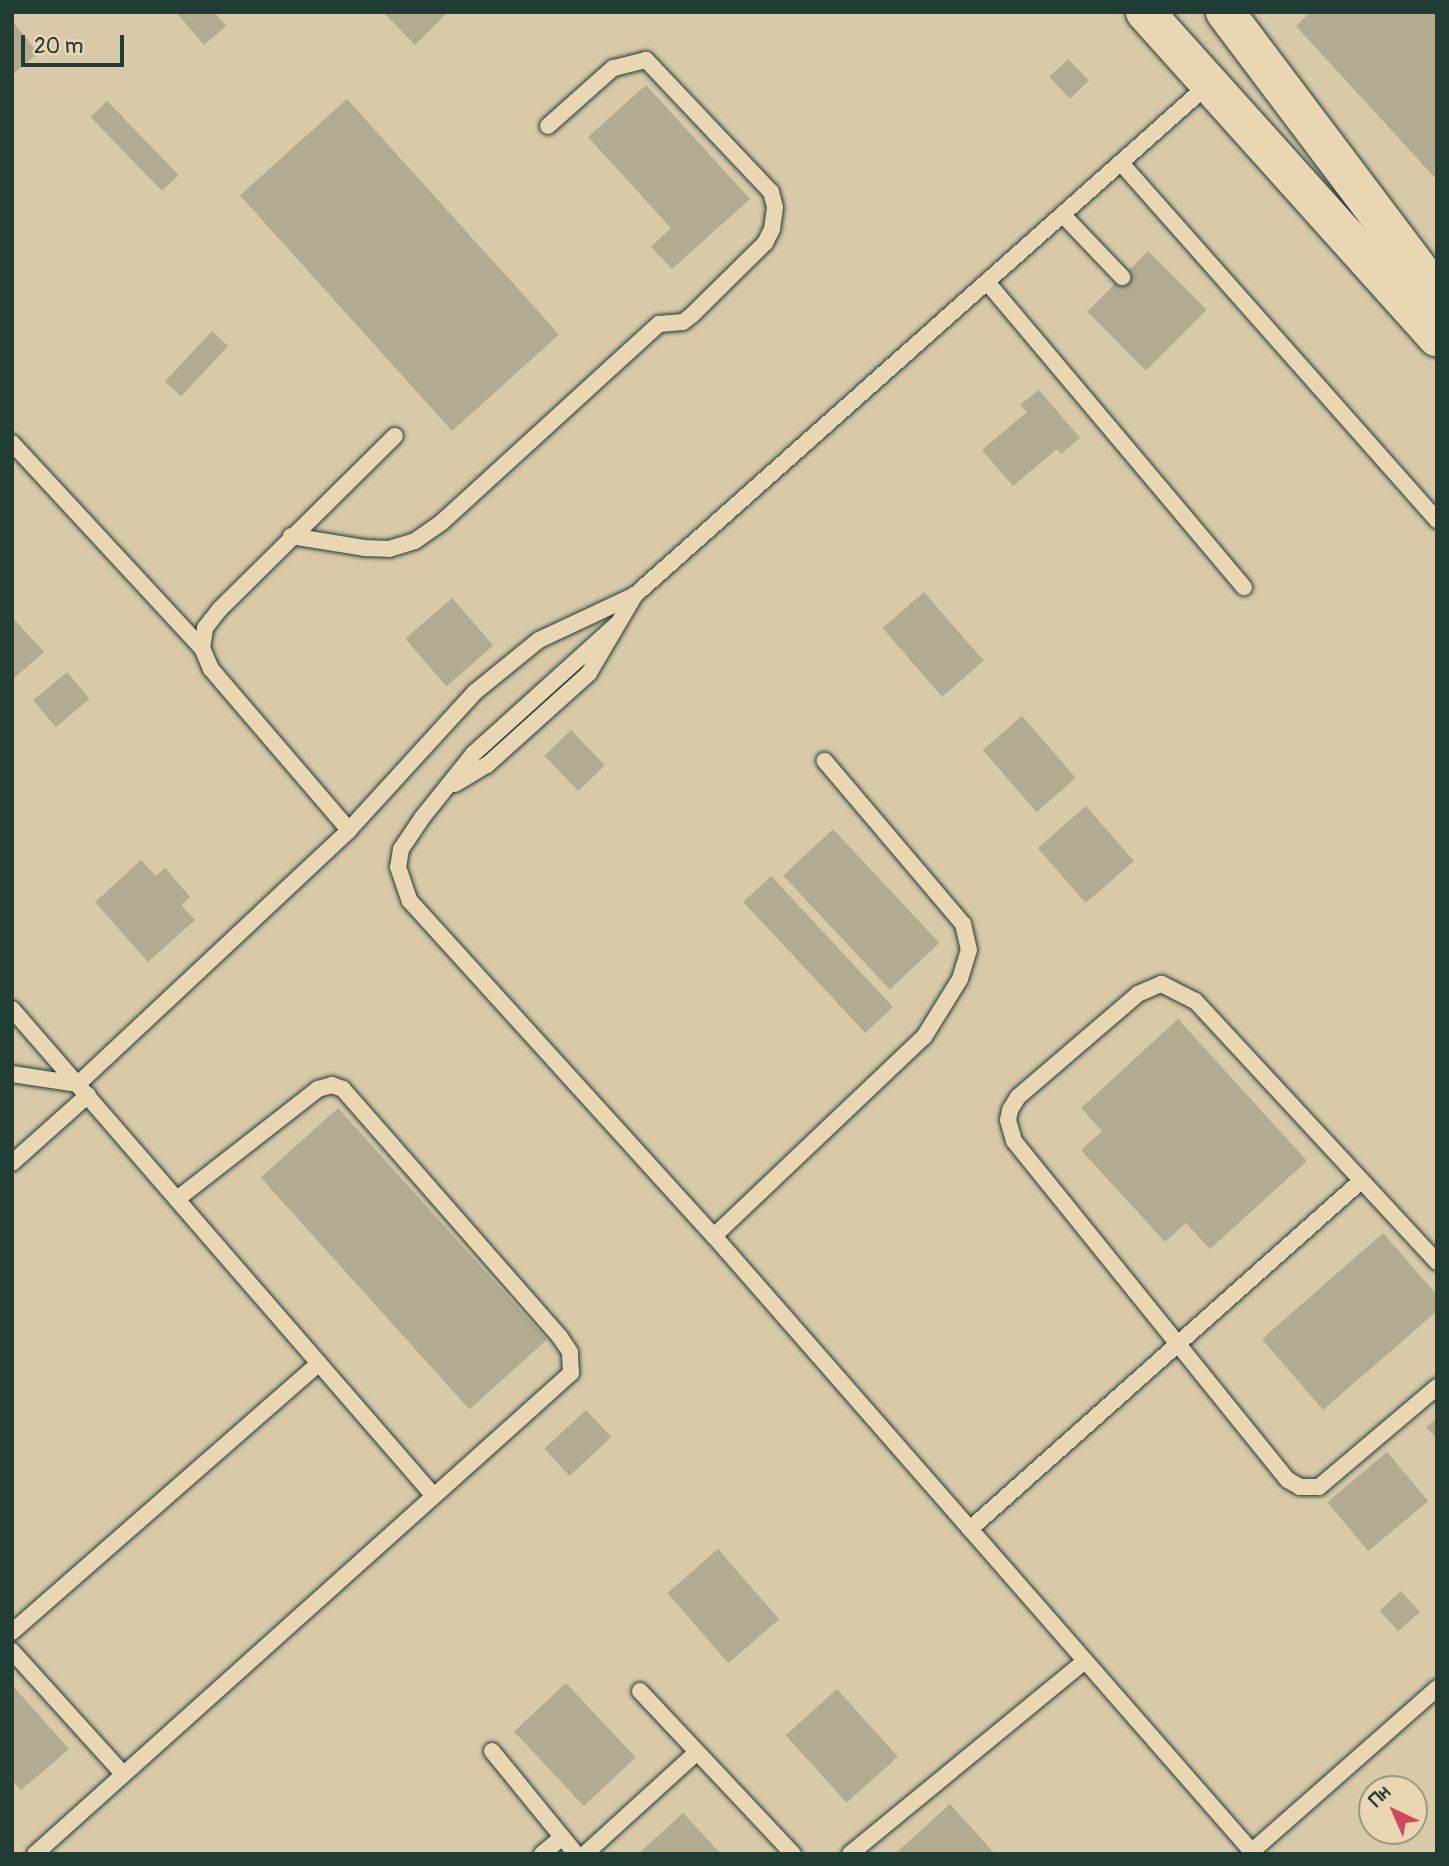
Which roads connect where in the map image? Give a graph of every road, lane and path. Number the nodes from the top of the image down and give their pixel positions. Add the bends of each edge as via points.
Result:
1 (1144, 12) edge
2 (1225, 12) edge
3 (1209, 84) junction
4 (548, 126) dead end
5 (1121, 163) junction
6 (1063, 215) junction
7 (1122, 277) dead end
8 (987, 282) junction
9 (1437, 293) edge
10 (1437, 337) edge
11 (394, 436) dead end
12 (12, 443) edge
13 (1437, 520) edge
14 (291, 536) junction
15 (1244, 587) dead end
16 (635, 596) junction
17 (202, 649) junction
18 (825, 761) dead end
19 (349, 830) junction
20 (12, 1009) edge
21 (12, 1074) edge
22 (83, 1090) junction
23 (12, 1163) edge
24 (1362, 1181) junction
25 (177, 1199) junction
26 (714, 1236) junction
27 (1437, 1262) edge
28 (1180, 1347) junction
29 (318, 1363) junction
30 (1437, 1387) edge
31 (433, 1495) junction
32 (970, 1529) junction
33 (12, 1632) edge
34 (12, 1651) edge
35 (1084, 1662) junction
36 (1437, 1688) edge
37 (640, 1691) dead end
38 (492, 1751) dead end
39 (697, 1752) junction
40 (123, 1774) junction
41 (562, 1837) junction
42 (1252, 1853) edge
43 (35, 1854) edge
44 (541, 1854) edge
45 (576, 1854) edge
46 (585, 1854) edge
47 (793, 1854) edge
48 (850, 1854) edge

1 - 3 highway
2 - 9 highway
3 - 5 lane
3 - 10 highway
4 - 14 lane via 613,68 646,60 771,192 775,207 772,229 765,243 692,315 682,322 659,324 442,522 415,541 389,549 364,548
5 - 6 lane
5 - 13 lane
6 - 7 lane
6 - 8 lane
8 - 15 lane
8 - 16 lane
11 - 14 lane
12 - 17 lane
14 - 17 lane via 205,628
16 - 19 lane via 539,640 475,692
16 - 26 lane via 617,624 474,753 401,849 398,867 410,901
17 - 19 lane via 211,669
18 - 26 lane via 963,924 969,950 960,979 924,1037
19 - 22 lane
20 - 22 lane
21 - 22 lane
22 - 23 lane
22 - 25 lane
24 - 27 lane
24 - 28 lane
24 - 28 lane via 1195,1001 1161,984 1138,994 1018,1097 1008,1120 1014,1142
25 - 29 lane
25 - 31 lane via 318,1088 332,1085 343,1089 366,1111 560,1337 573,1362 561,1384
26 - 32 lane
28 - 30 lane via 1275,1468 1300,1488 1312,1489
28 - 32 lane
29 - 31 lane
29 - 33 lane
31 - 40 lane
32 - 35 lane
34 - 40 lane
35 - 42 lane
35 - 48 lane
36 - 42 lane
37 - 39 lane
38 - 41 lane
39 - 46 lane
39 - 47 lane
40 - 43 lane
41 - 44 lane
41 - 45 lane

